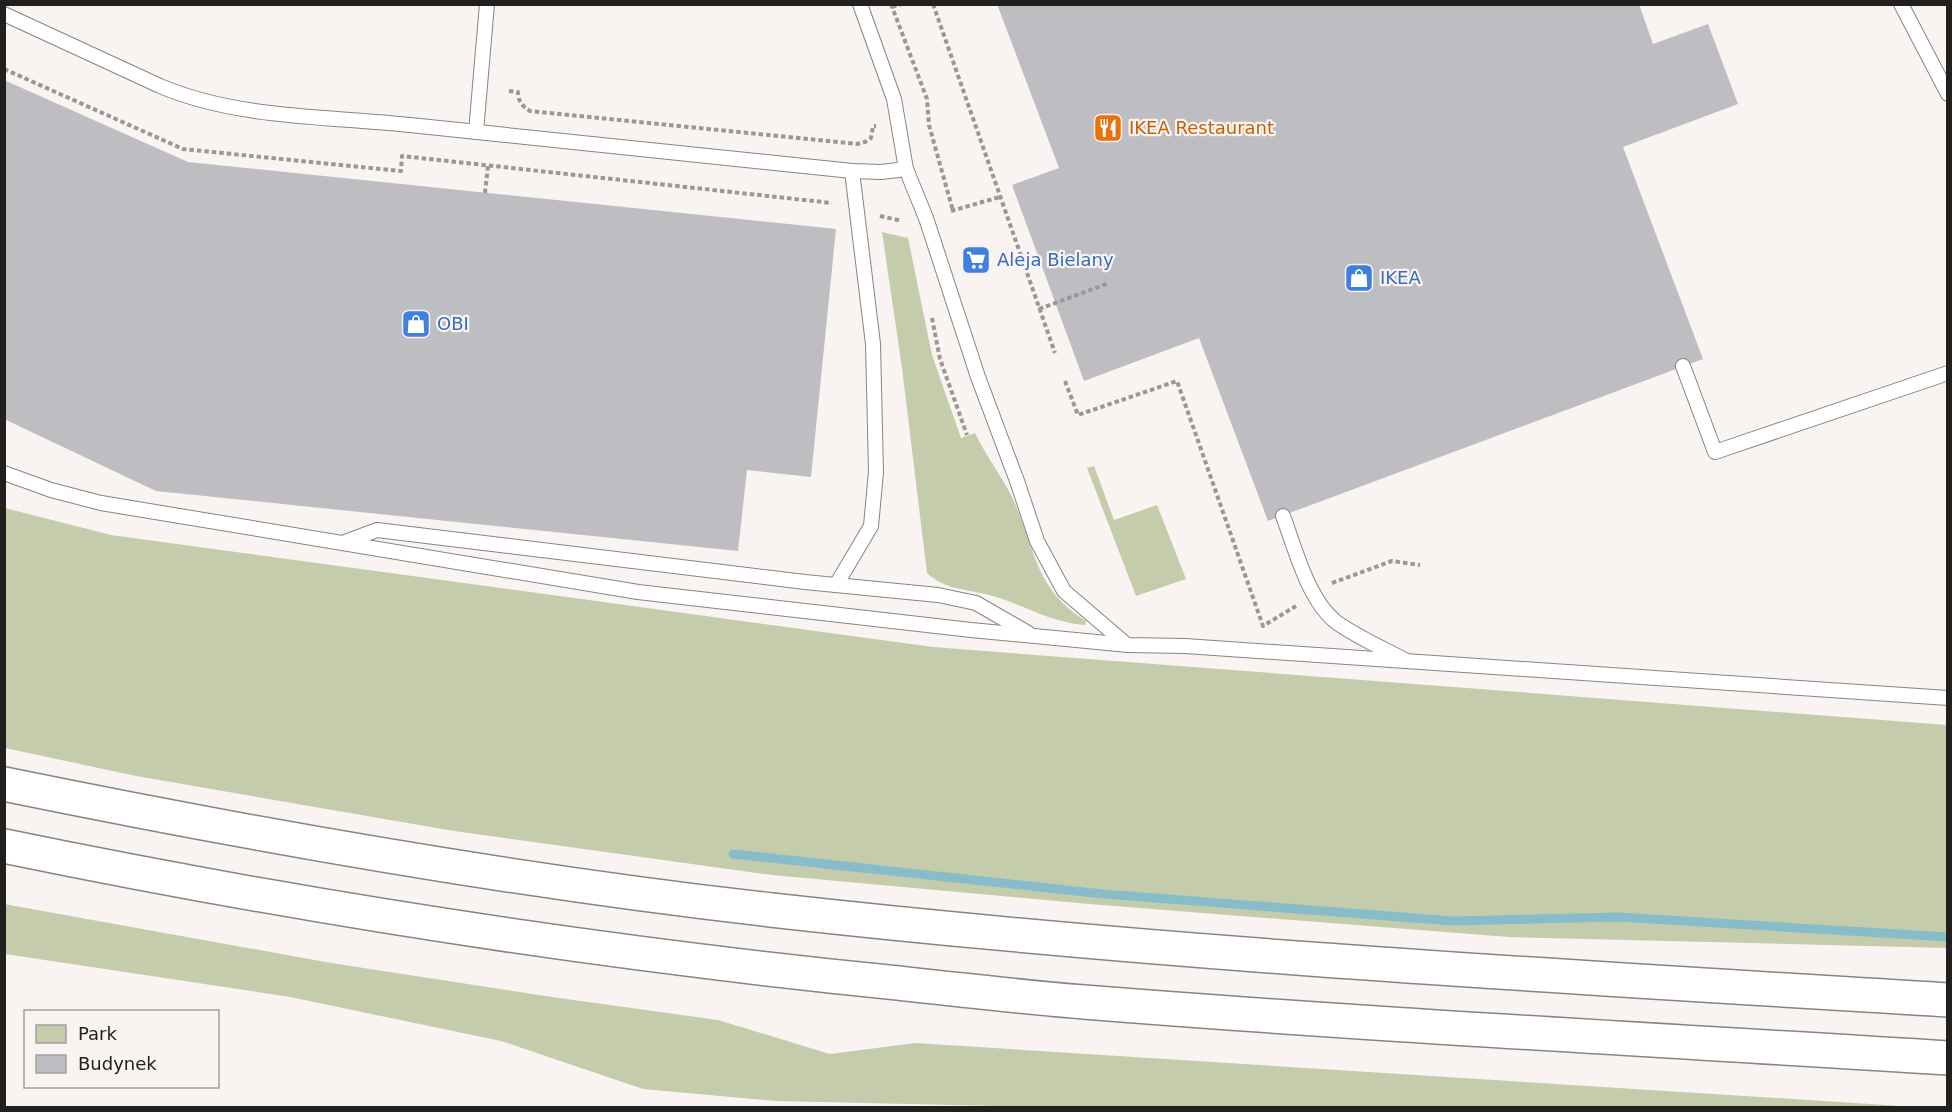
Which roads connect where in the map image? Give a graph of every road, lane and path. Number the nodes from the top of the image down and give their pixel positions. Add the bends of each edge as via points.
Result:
1 (487, 4) edge
2 (860, 4) edge
3 (902, 4) edge
4 (933, 4) edge
5 (1901, 4) edge
6 (891, 6) edge
7 (4, 14) edge
8 (4, 69) edge
9 (509, 91) dead end
10 (1947, 94) edge
11 (883, 126) dead end
12 (476, 132) junction
13 (488, 166) junction
14 (906, 169) junction
15 (852, 171) junction
16 (485, 193) dead end
17 (1000, 197) junction
18 (838, 205) dead end
19 (953, 211) junction
20 (946, 213) dead end
21 (1109, 283) dead end
22 (1039, 309) junction
23 (1055, 353) dead end
24 (1683, 366) dead end
25 (1947, 373) edge
26 (1065, 381) dead end
27 (4, 473) edge
28 (1283, 516) dead end
29 (343, 543) junction
30 (1420, 565) dead end
31 (836, 585) junction
32 (1313, 591) junction
33 (1034, 636) junction
34 (1128, 645) junction
35 (1409, 662) junction
36 (1947, 698) edge
37 (4, 784) edge
38 (4, 846) edge
39 (1947, 1000) edge
40 (1947, 1058) edge

1 - 12 lane
2 - 14 lane via 894,99
3 - 6 path
4 - 17 path
5 - 10 lane
6 - 19 path via 927,99 929,125
7 - 12 lane via 160,86 211,104
8 - 13 path via 183,149 401,171 402,156
9 - 11 path via 518,92 518,98 530,111 857,144 871,138 873,126
12 - 15 lane
13 - 16 path
13 - 18 path
14 - 15 lane
14 - 34 lane via 927,218 1037,541 1064,591
15 - 31 lane via 873,344 876,472 871,526
17 - 19 path
17 - 22 path
19 - 20 path
21 - 22 path
22 - 23 path
24 - 25 lane via 1715,452
26 - 32 path via 1078,415 1177,381 1263,626
27 - 29 lane via 101,503
28 - 32 lane
29 - 31 lane via 377,530
29 - 33 lane via 638,592
30 - 32 path via 1392,561
31 - 33 lane via 938,595 976,603
32 - 35 lane via 1334,620
33 - 34 lane
34 - 35 lane
35 - 36 lane
37 - 39 highway via 453,866 768,910 1085,942
38 - 40 highway via 442,926 763,969 1080,1002

